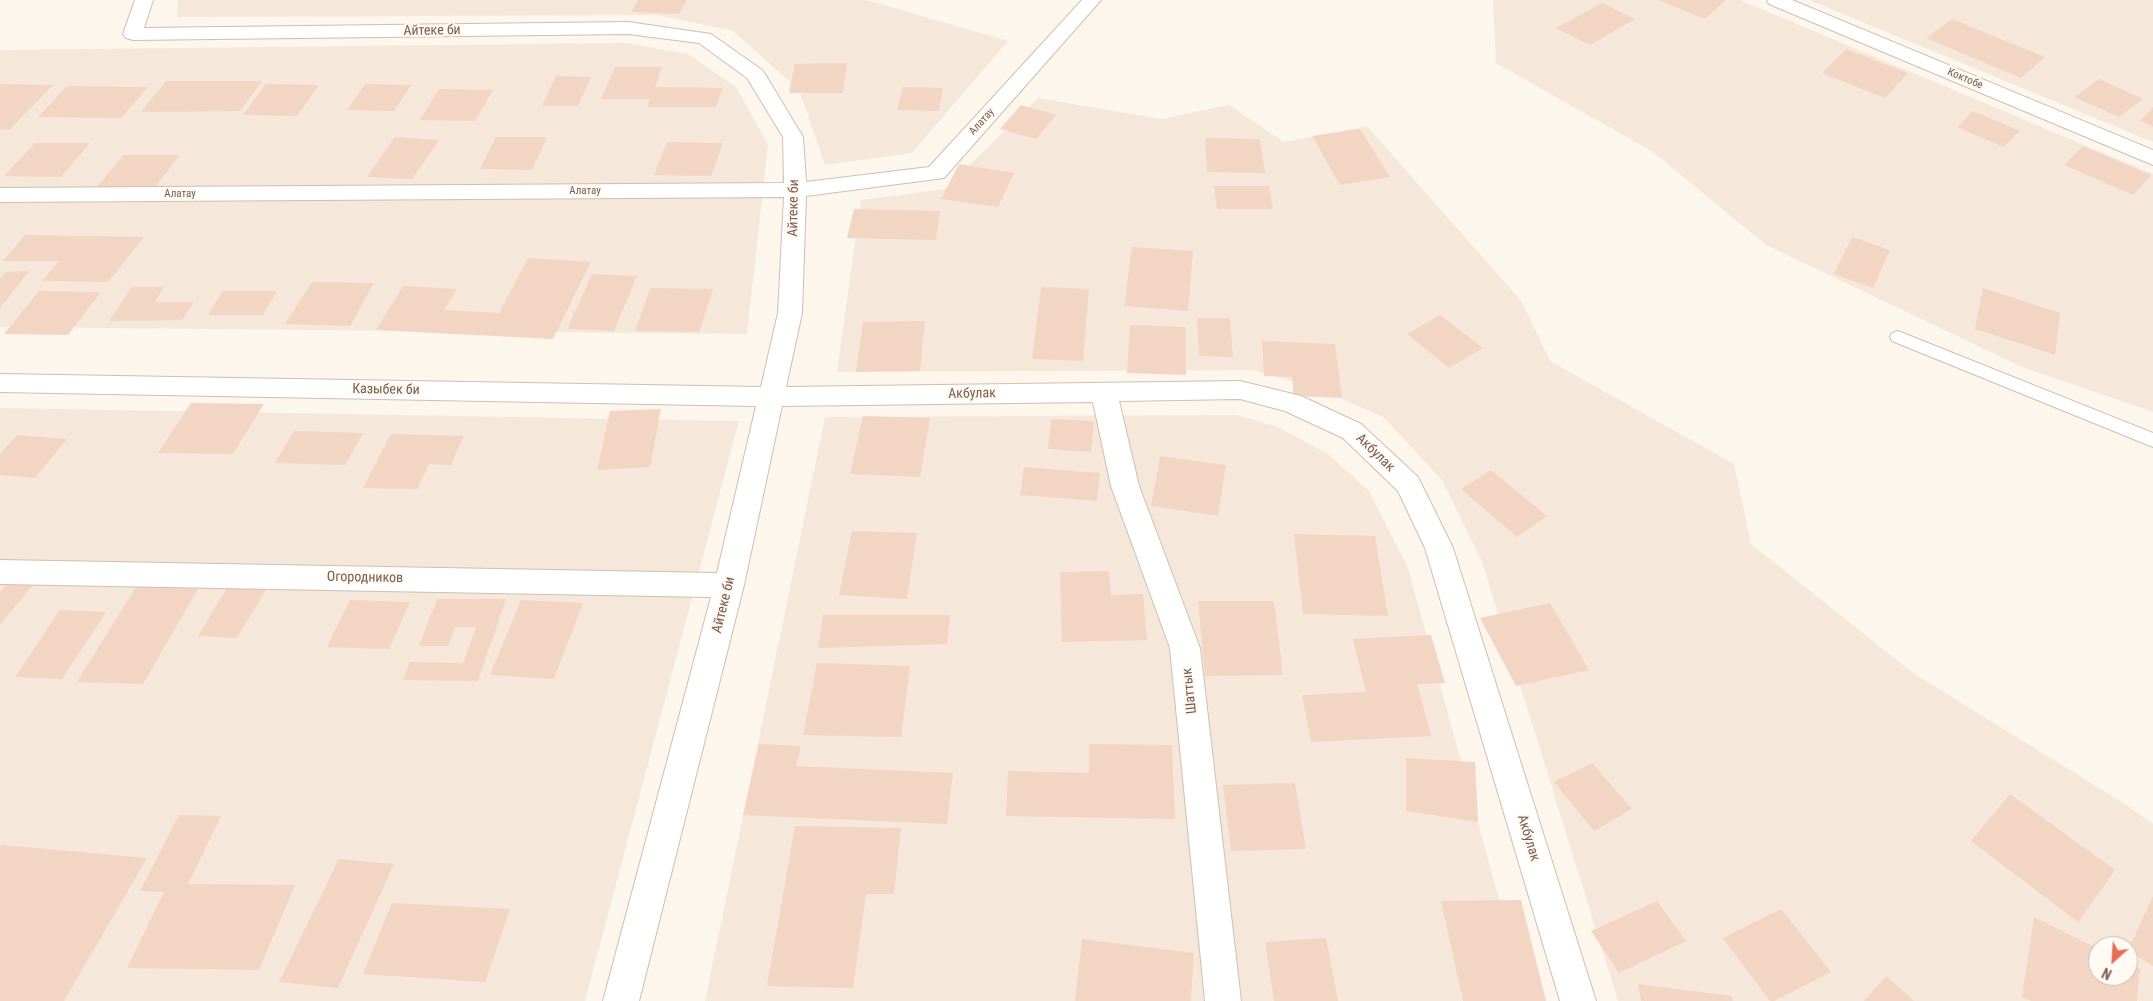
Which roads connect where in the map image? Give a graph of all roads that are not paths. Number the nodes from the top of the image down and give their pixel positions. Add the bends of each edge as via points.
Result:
1 (144, 0) edge
2 (1092, 0) edge
3 (1776, 0) edge
4 (2153, 158) edge
5 (795, 190) junction
6 (0, 195) edge
7 (1898, 338) dead end
8 (0, 384) edge
9 (1104, 392) junction
10 (772, 397) junction
11 (2153, 440) edge
12 (0, 572) edge
13 (730, 585) junction
14 (621, 1001) edge
15 (1223, 1001) edge
16 (1578, 1001) edge

1 - 5 street, Айтеке би via 134,34 628,28 704,38 755,74 793,137
2 - 5 street, Алатау via 936,173
3 - 4 street, Коктобе
5 - 6 street, Алатау
5 - 10 street, Айтеке би via 790,313
7 - 11 lane
8 - 10 street, Казыбек би
9 - 10 street, Акбулак
9 - 15 street, Шаттык via 1125,486 1185,648
9 - 16 street, Акбулак via 1240,390 1292,403 1352,431 1408,484 1439,548
10 - 13 street, Айтеке би
12 - 13 street, Огородников
13 - 14 street, Айтеке би

